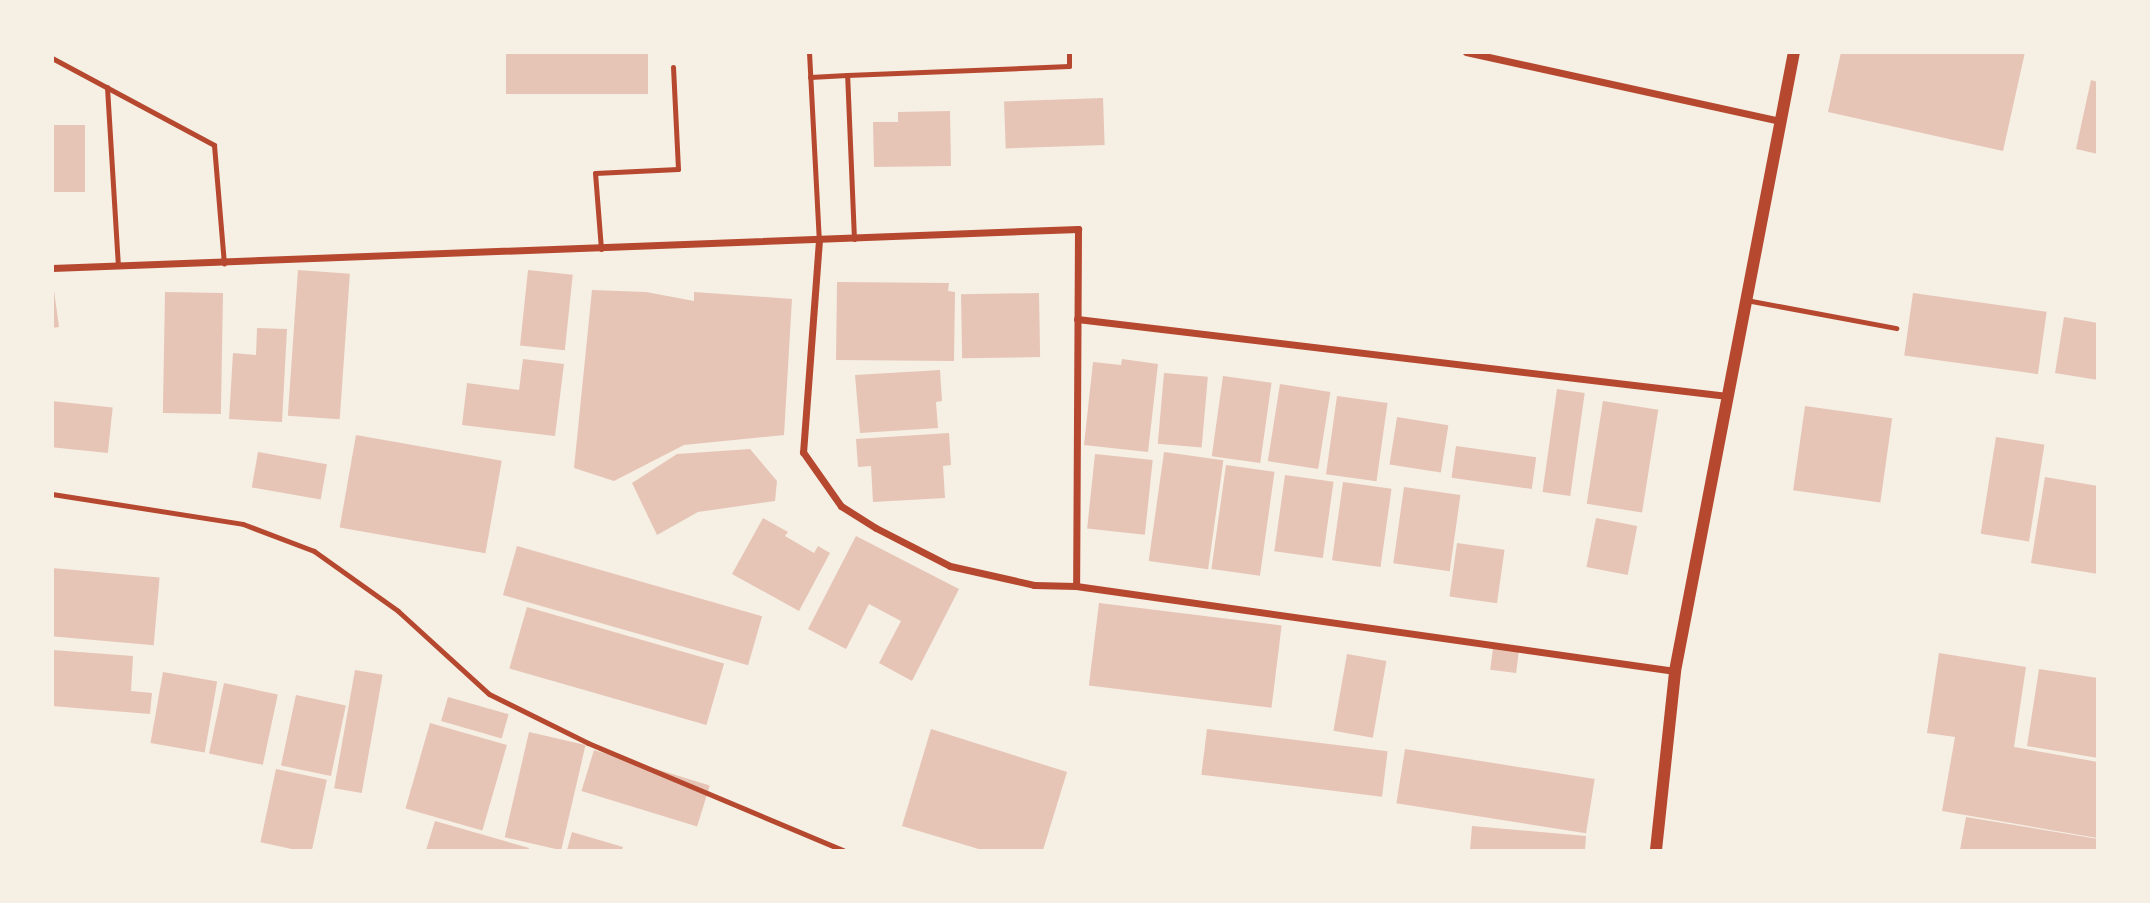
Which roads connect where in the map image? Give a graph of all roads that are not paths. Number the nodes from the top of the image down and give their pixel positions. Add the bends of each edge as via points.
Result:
1 (809, 52) edge
2 (1069, 52) edge
3 (1466, 52) edge
4 (1794, 52) edge
5 (52, 58) edge
6 (673, 67) dead end
7 (848, 75) junction
8 (810, 77) junction
9 (107, 88) junction
10 (1781, 121) junction
11 (854, 239) junction
12 (819, 240) junction
13 (601, 249) junction
14 (224, 264) junction
15 (118, 266) junction
16 (52, 268) edge
17 (1746, 300) junction
18 (1077, 319) junction
19 (1896, 328) dead end
20 (1727, 396) junction
21 (52, 494) edge
22 (1076, 586) junction
23 (1675, 671) junction
24 (843, 850) edge
25 (1656, 850) edge

1 - 8 lane
2 - 7 lane via 1069,66
3 - 10 street
4 - 10 street
5 - 9 lane
6 - 13 lane via 678,169 595,173
7 - 8 lane
7 - 11 lane
8 - 12 lane
9 - 14 lane via 214,145
9 - 15 lane
10 - 17 street
11 - 12 street
11 - 18 street via 1078,229
12 - 13 street
12 - 22 street via 803,452 841,506 950,566 1034,584
13 - 14 street
14 - 15 street
15 - 16 street
17 - 19 lane
17 - 20 street
18 - 20 street
18 - 22 street
20 - 23 street
21 - 24 lane via 243,524 314,551 398,611 489,694 588,743
22 - 23 street
23 - 25 street

